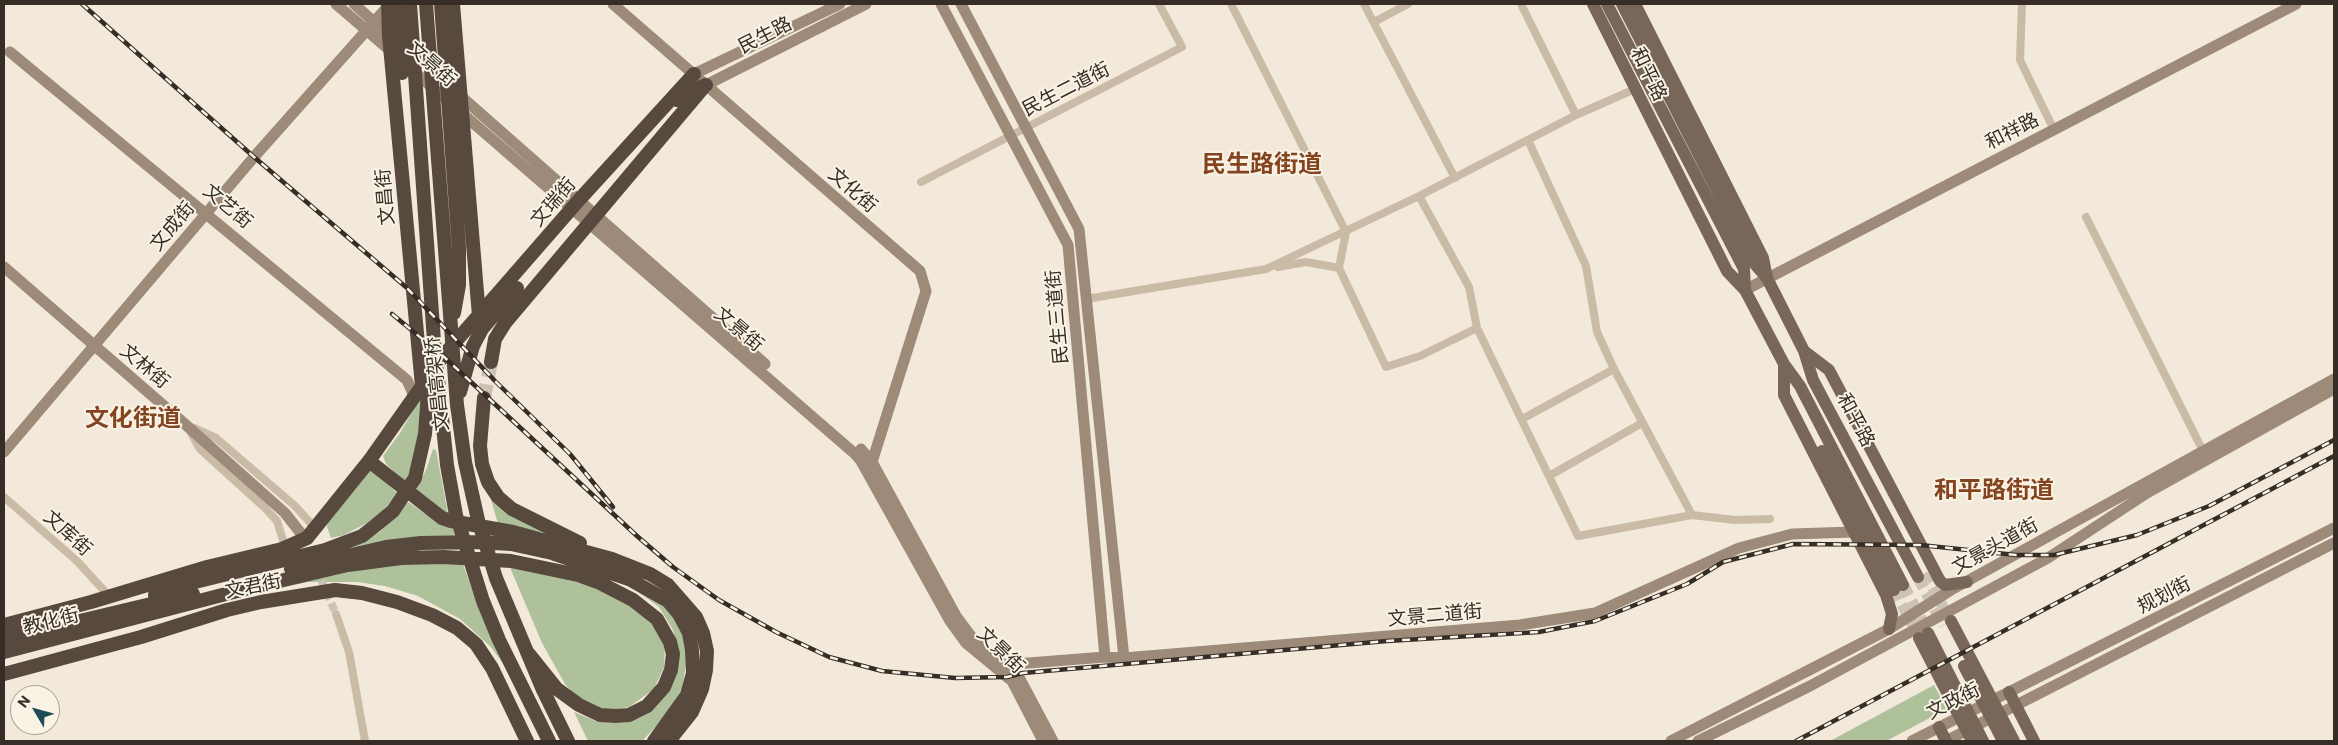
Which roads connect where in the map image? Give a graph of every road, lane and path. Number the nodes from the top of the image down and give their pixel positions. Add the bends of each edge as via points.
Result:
1 (336, 4) edge
2 (354, 4) edge
3 (391, 4) edge
4 (410, 4) edge
5 (426, 4) edge
6 (441, 4) edge
7 (453, 4) edge
8 (613, 4) edge
9 (840, 4) edge
10 (866, 4) edge
11 (941, 4) edge
12 (961, 4) edge
13 (1159, 4) edge
14 (1231, 4) edge
15 (1364, 4) edge
16 (1408, 4) edge
17 (1520, 4) edge
18 (1593, 4) edge
19 (1607, 4) edge
20 (1622, 4) edge
21 (1635, 4) edge
22 (2022, 4) edge
23 (2296, 4) edge
24 (1374, 22) junction
25 (371, 26) junction
26 (389, 36) junction
27 (391, 51) junction
28 (10, 52) dead end
29 (694, 74) junction
30 (706, 85) junction
31 (1635, 88) junction
32 (461, 96) junction
33 (462, 113) junction
34 (1576, 115) junction
35 (1025, 128) junction
36 (2054, 130) junction
37 (1011, 135) junction
38 (1528, 140) junction
39 (1455, 178) junction
40 (921, 182) dead end
41 (1419, 196) junction
42 (576, 204) junction
43 (425, 208) junction
44 (206, 213) junction
45 (2086, 217) dead end
46 (594, 219) junction
47 (1346, 232) junction
48 (4, 267) edge
49 (1339, 268) junction
50 (1266, 270) junction
51 (1767, 278) junction
52 (1745, 290) junction
53 (1086, 299) junction
54 (479, 316) junction
55 (1476, 328) junction
56 (451, 331) junction
57 (434, 341) junction
58 (94, 346) junction
59 (1804, 350) junction
60 (491, 362) tunnel mouth
61 (1784, 364) junction
62 (1614, 369) junction
63 (2334, 380) edge
64 (2334, 390) edge
65 (418, 391) junction
66 (484, 398) tunnel mouth
67 (457, 405) junction
68 (1522, 419) junction
69 (1642, 422) junction
70 (186, 425) junction
71 (4, 452) edge
72 (2205, 454) junction
73 (369, 461) junction
74 (872, 462) junction
75 (1549, 476) junction
76 (4, 497) edge
77 (1692, 515) junction
78 (1770, 519) dead end
79 (315, 528) junction
80 (2334, 528) edge
81 (1853, 532) junction
82 (303, 536) dead end
83 (2334, 544) edge
84 (282, 549) junction
85 (612, 559) junction
86 (1922, 575) tunnel mouth
87 (1967, 582) junction
88 (1899, 587) tunnel mouth
89 (167, 590) junction
90 (108, 596) junction
91 (91, 602) junction
92 (336, 614) tunnel mouth
93 (105, 621) junction
94 (184, 622) junction
95 (4, 625) edge
96 (1889, 629) junction
97 (4, 639) edge
98 (4, 652) edge
99 (529, 654) junction
100 (1105, 657) junction
101 (1124, 658) junction
102 (1003, 665) junction
103 (4, 674) edge
104 (2009, 692) junction
105 (2016, 705) junction
106 (1939, 727) junction
107 (365, 741) edge
108 (527, 741) edge
109 (549, 741) edge
110 (568, 741) edge
111 (654, 741) edge
112 (669, 741) edge
113 (1043, 741) edge
114 (1053, 741) edge
115 (1671, 741) edge
116 (1698, 741) edge
117 (1912, 741) edge
118 (1946, 741) edge
119 (1972, 741) edge
120 (1983, 741) edge
121 (2003, 741) edge
122 (2014, 741) edge
123 (2034, 741) edge

1 - 25 street, 文景街
2 - 25 street, 文景街
3 - 25 street, 文成街
3 - 26 highway, 文昌街
3 - 43 highway via 409,156
4 - 43 highway, 文昌高架桥
5 - 56 highway, 文昌高架桥
6 - 56 highway via 459,248 459,285
7 - 32 highway
8 - 29 street, 文化街
9 - 29 street, 民生路
10 - 30 street, 民生路
11 - 37 street, 民生三道街
12 - 35 street, 民生三道街
13 - 35 street, 民生二道街 via 1182,47
14 - 47 street
15 - 24 street
16 - 24 street
17 - 34 street
18 - 31 main road, 和平路
19 - 52 main road, 和平路 via 1744,270
20 - 51 main road, 和平路 via 1754,263
21 - 51 main road, 和平路 via 1763,258
22 - 36 street via 2020,60
23 - 36 street, 和祥路
24 - 39 street
25 - 26 street, 文景街
25 - 27 street, 文景街
25 - 44 street, 文成街
26 - 27 highway, 文昌街
26 - 32 street, 文景街
27 - 33 street, 文景街
27 - 65 highway, 文昌街
28 - 44 street, 文艺街
29 - 30 street, 文化街
29 - 42 highway, 文瑞街
30 - 46 highway
30 - 67 highway via 687,93 668,111 482,329 470,354
30 - 74 street, 文化街 via 920,271 926,291
31 - 34 street
31 - 52 main road, 和平路 via 1727,271
32 - 33 highway
32 - 42 street, 文景街
33 - 42 street, 文景街
33 - 54 highway
34 - 38 street
35 - 37 street, 民生二道街
35 - 53 street, 民生三道街 via 1079,229
36 - 51 street, 和祥路
37 - 40 street, 民生二道街
37 - 100 street, 民生三道街 via 1068,244
38 - 39 street
38 - 62 street via 1586,266 1597,332
39 - 41 street
41 - 47 street
41 - 55 street via 1469,287
42 - 46 street, 文景街
42 - 54 highway, 文瑞街
43 - 57 highway, 文昌高架桥
44 - 58 street, 文成街
44 - 65 street, 文艺街
45 - 72 street
46 - 60 highway via 505,323 496,339
46 - 74 street, 文景街
46 - 113 street, 文景街 via 861,461 950,621 966,643 1012,681
47 - 49 street
47 - 50 street
48 - 58 street, 文林街
49 - 50 street via 1306,262
49 - 55 street via 1386,367 1420,356
50 - 53 street
51 - 52 street, 和祥路
51 - 59 main road, 和平路
52 - 61 main road, 和平路
53 - 101 street, 民生三道街
54 - 65 highway, 文瑞街 via 443,356
55 - 68 street
56 - 67 highway, 文昌高架桥
57 - 89 highway via 421,459 415,478 393,511 362,536 345,543
57 - 109 highway, 文昌高架桥 via 447,465 456,515 483,601
58 - 70 street, 文林街
58 - 71 street, 文成街
59 - 86 main road, 和平路
59 - 87 main road via 1829,370 1940,581 1945,585
61 - 81 main road via 1784,395
61 - 88 main road via 1791,391
62 - 68 street
62 - 69 street
63 - 72 street, 文景头道街
64 - 72 street, 文景头道街
65 - 73 highway
66 - 85 highway via 480,446 482,464 498,497 530,519
67 - 99 highway, 文昌高架桥 via 478,520 496,578
68 - 75 street
69 - 75 street
69 - 77 street
70 - 79 street via 216,438 295,506
70 - 82 street, 文林街 via 285,514
70 - 84 street via 200,449 277,521 283,540
72 - 87 street, 文景头道街
72 - 116 street, 文景头道街 via 2054,555 1825,678
73 - 79 highway
73 - 85 highway via 451,522 513,532
74 - 102 street, 文景街 via 956,616 974,640
75 - 77 street via 1578,536
76 - 90 street, 文库街 via 77,561
77 - 78 street via 1735,520
79 - 84 highway, 文君街 via 308,538
80 - 104 street, 规划街
81 - 96 main road via 1886,595 1892,614
81 - 101 street, 文景二道街 via 1792,534 1739,548 1595,614 1520,625
83 - 105 street, 规划街
84 - 90 highway, 文君街 via 207,566
85 - 112 highway via 668,585 696,617 703,633 707,651 702,689 692,712
87 - 96 street, 文景头道街
89 - 91 highway
89 - 93 highway
90 - 91 highway, 文君街
91 - 95 highway, 文君街
92 - 107 street via 349,652
93 - 94 highway
93 - 97 highway, 教化街
93 - 98 highway, 教化街
93 - 99 highway via 348,565 401,558 444,557 511,561 600,583 633,600 657,619 670,642 672,654 671,670 664,687 647,706 629,715 615,716 600,715 579,705 557,689
93 - 111 highway via 346,554 420,543 511,544 552,553 629,578 668,601 679,614 689,633 693,673 687,695
94 - 103 highway, 文君街
94 - 108 highway, 文君街 via 227,610 335,590 397,602 457,628 476,644 492,668
96 - 115 street, 文景头道街
99 - 110 highway, 文昌高架桥
100 - 101 street, 文景二道街
100 - 102 street, 文景二道街
102 - 114 street, 文景街 via 1019,677
104 - 105 main road
104 - 106 street, 文政街
105 - 118 street, 文政街
105 - 123 main road
106 - 117 street, 文政街
106 - 118 main road
119 - 120 main road via 1923,636
121 - 122 main road via 1947,623

